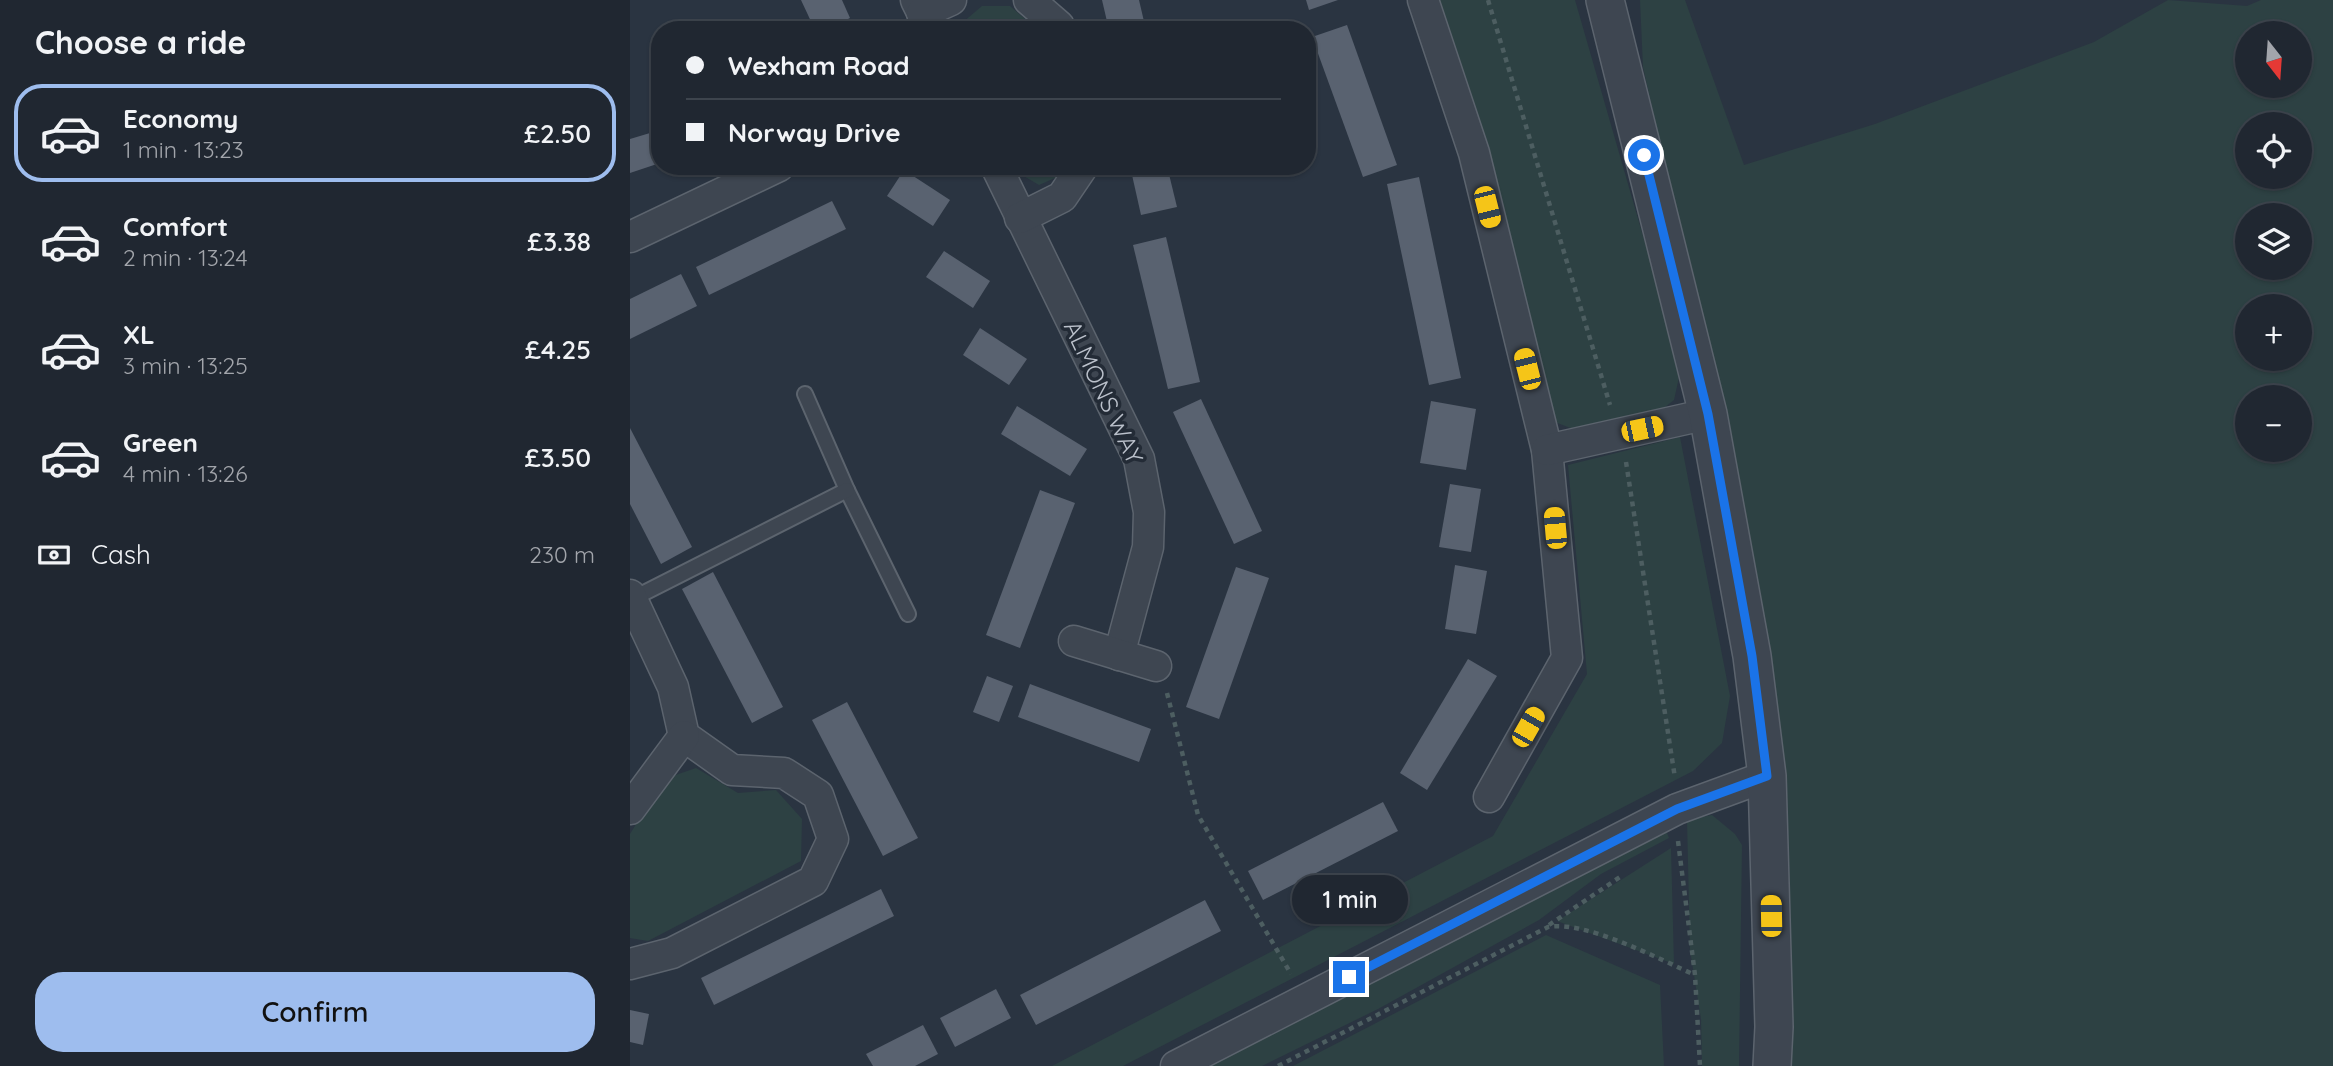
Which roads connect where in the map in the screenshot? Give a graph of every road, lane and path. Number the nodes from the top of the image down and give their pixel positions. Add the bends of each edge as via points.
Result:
1 (951, 0) edge
2 (1029, 0) edge
3 (1423, 0) edge
4 (1488, 0) edge
5 (1605, 0) edge
6 (923, 14) edge
7 (1053, 21) edge
8 (760, 175) edge
9 (1000, 175) edge
10 (1077, 175) edge
11 (1020, 218) junction
12 (630, 237) edge
13 (805, 394) dead end
14 (1612, 411) dead end
15 (1708, 414) junction
16 (1547, 450) junction
17 (1624, 450) dead end
18 (847, 490) junction
19 (631, 597) edge
20 (908, 614) dead end
21 (1074, 641) dead end
22 (1119, 655) junction
23 (1156, 666) joint
24 (684, 736) junction
25 (1767, 776) junction
26 (1675, 780) dead end
27 (1489, 797) dead end
28 (630, 808) edge
29 (1668, 847) dead end
30 (1625, 873) dead end
31 (1545, 929) junction
32 (630, 964) edge
33 (1695, 975) junction
34 (1306, 1000) junction
35 (1176, 1066) edge
36 (1278, 1066) edge
37 (1700, 1066) edge
38 (1772, 1066) edge

1 - 6 street
2 - 7 street
3 - 16 street via 1474,153
4 - 14 path
5 - 15 street
8 - 12 street
9 - 11 street, ALMONS WAY
10 - 11 street via 1062,198
11 - 22 street, ALMONS WAY via 1139,459 1149,512 1148,547
13 - 18 lane
15 - 16 street
15 - 25 street via 1752,656
16 - 27 street via 1567,658
17 - 26 path
18 - 19 lane
18 - 20 lane
19 - 24 street via 673,687
21 - 22 street
22 - 23 street
23 - 34 path via 1198,815
24 - 28 street
24 - 32 street via 732,770 784,773 818,795 833,839 813,881 672,953
25 - 34 street via 1677,809
25 - 38 street
29 - 33 path via 1678,841
30 - 31 path
31 - 33 path via 1572,926
31 - 36 path
33 - 37 path
34 - 35 street

